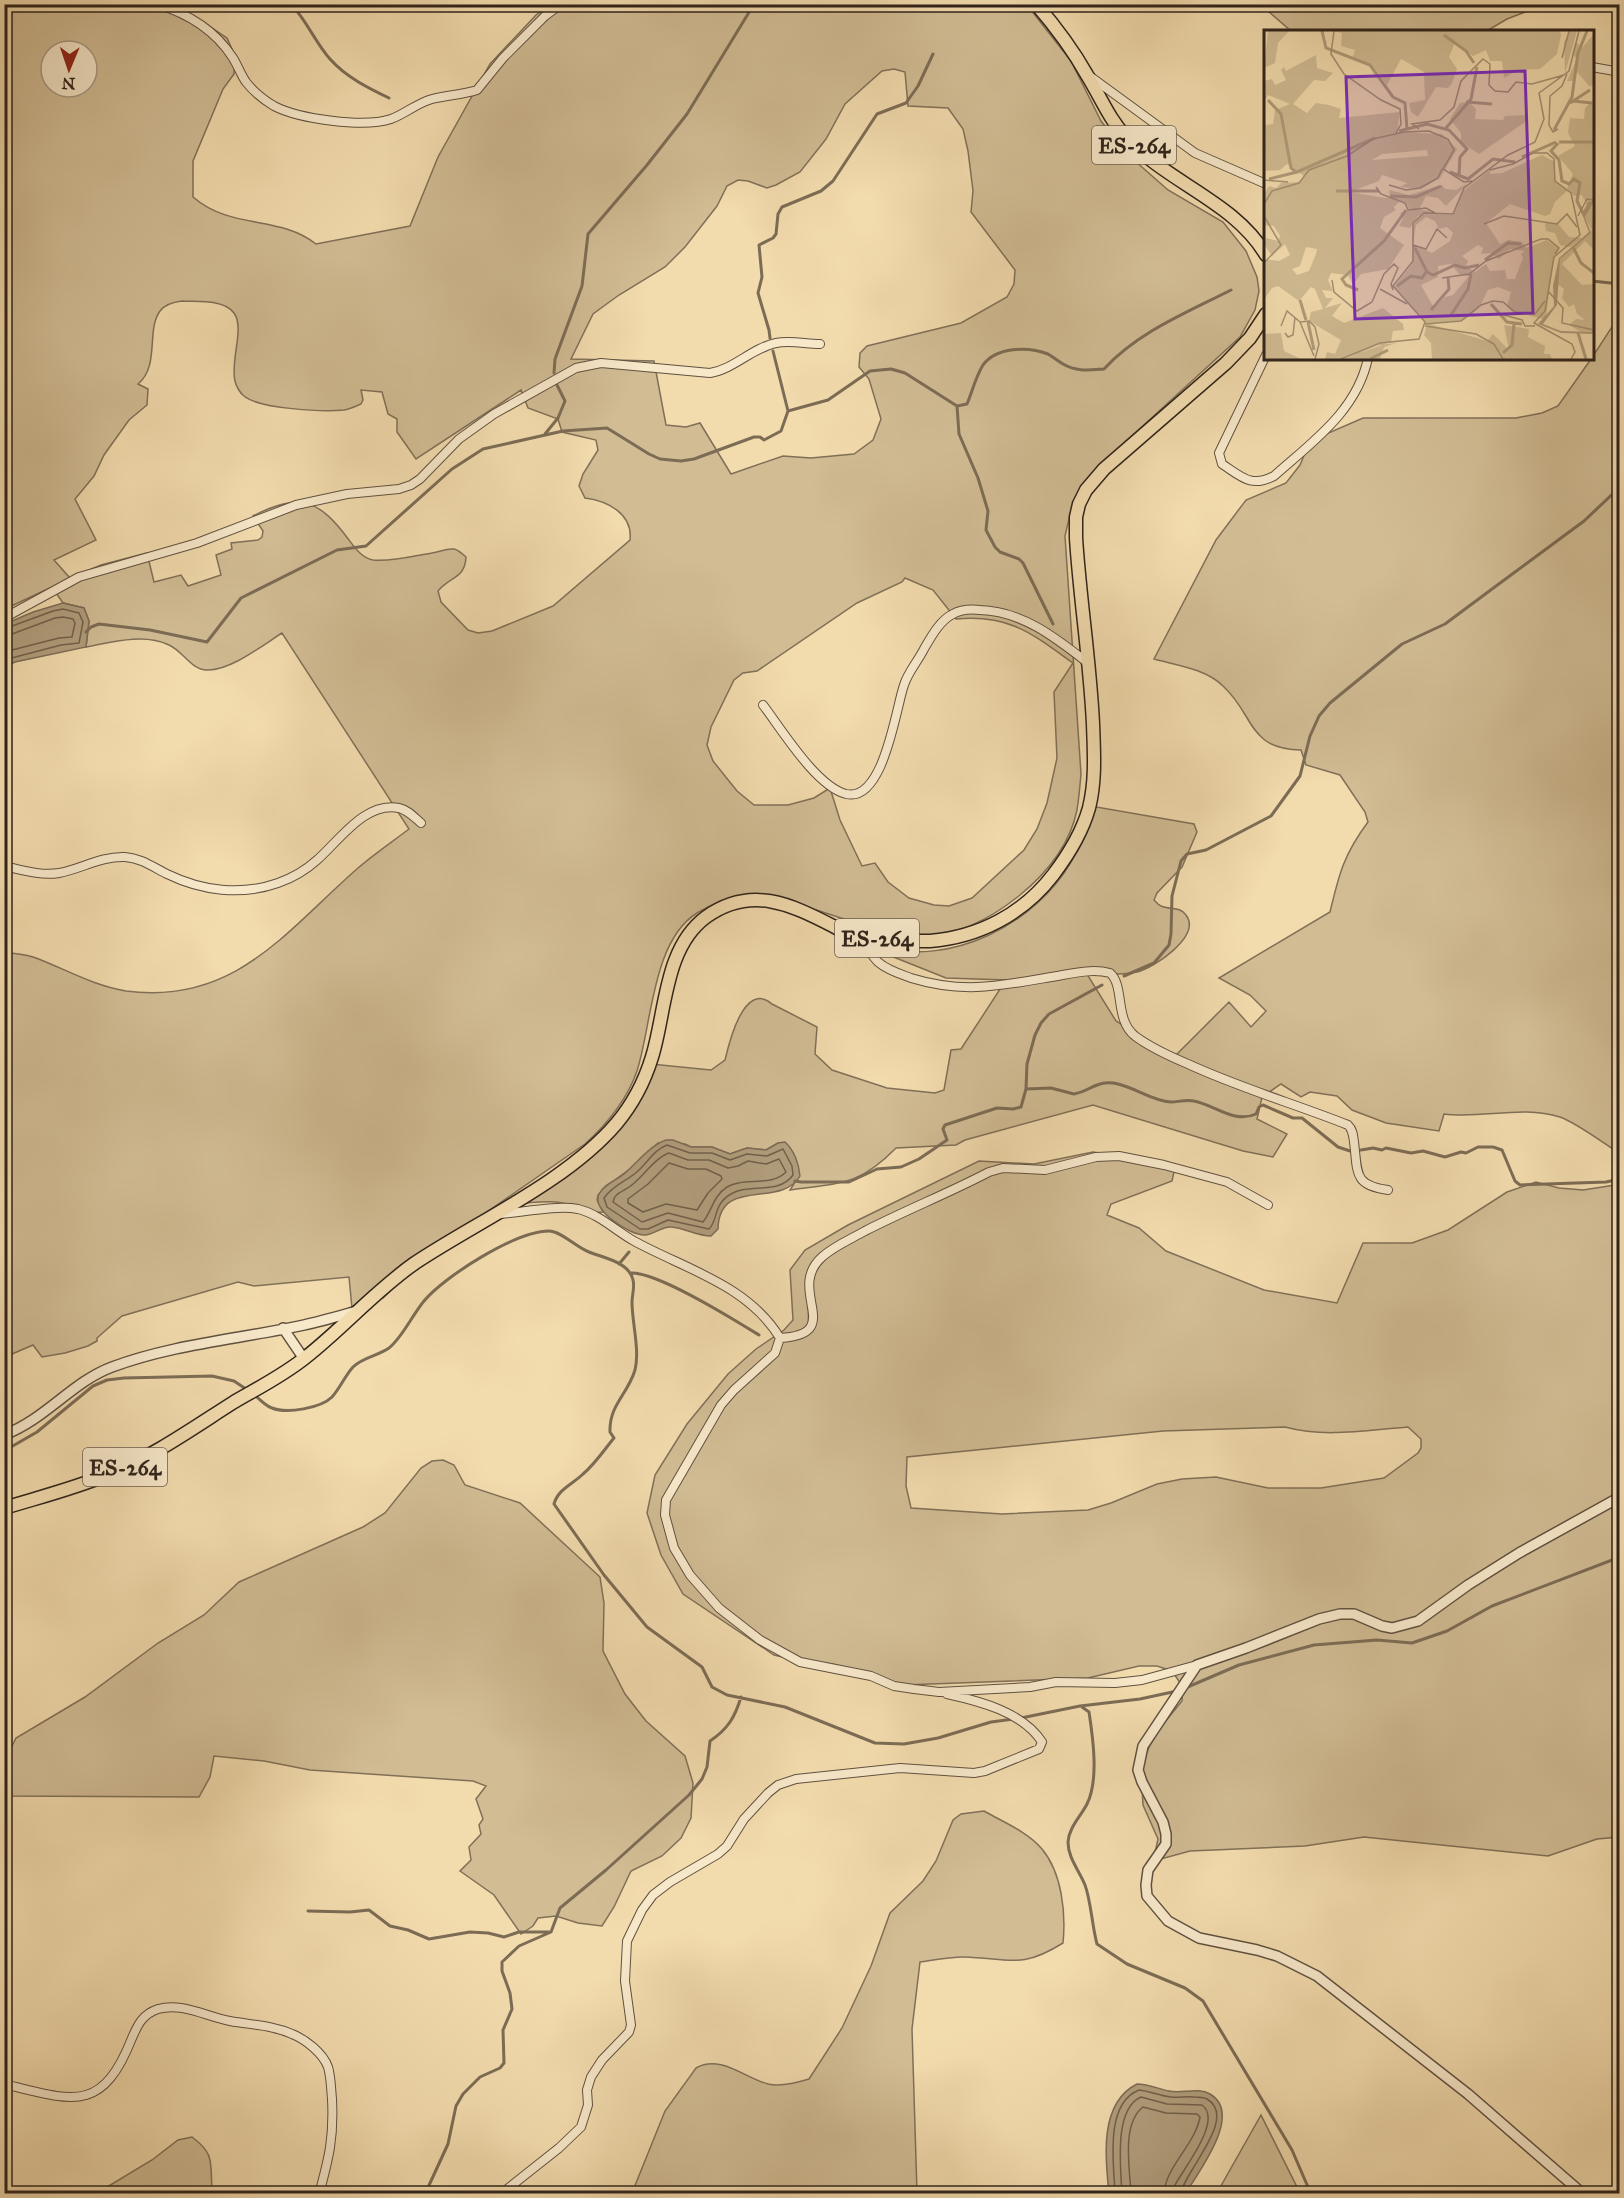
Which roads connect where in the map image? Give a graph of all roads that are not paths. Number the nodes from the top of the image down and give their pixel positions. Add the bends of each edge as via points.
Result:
1 (156, 4) edge
2 (561, 4) edge
3 (1036, 4) edge
4 (1594, 68) edge
5 (1620, 72) edge
6 (1087, 75) junction
7 (1264, 183) edge
8 (1264, 252) edge
9 (1264, 317) edge
10 (820, 344) dead end
11 (1264, 359) edge
12 (1367, 360) edge
13 (4, 618) edge
14 (1088, 663) junction
15 (763, 705) dead end
16 (421, 823) dead end
17 (4, 866) edge
18 (861, 940) junction
19 (1388, 1190) dead end
20 (1268, 1205) dead end
21 (496, 1214) junction
22 (357, 1311) junction
23 (283, 1328) junction
24 (780, 1338) junction
25 (304, 1359) junction
26 (4, 1435) edge
27 (1620, 1497) edge
28 (4, 1508) edge
29 (1197, 1665) junction
30 (939, 1692) junction
31 (4, 2084) edge
32 (318, 2193) edge
33 (501, 2193) edge
34 (1583, 2193) edge

1 - 2 street via 196,21 215,36 246,82 273,105 295,113 364,123 393,118 433,99 477,90 545,15
3 - 6 main road, ES-264
4 - 5 street
6 - 7 street via 1195,153
6 - 8 main road, ES-264 via 1107,111 1142,153 1239,222
9 - 14 main road, ES-264 via 1226,363 1104,469 1086,490 1077,511 1076,538
10 - 13 street via 777,342 710,373 602,363 576,368 494,414 459,439 411,485 296,505 197,543 79,577
11 - 12 street via 1219,453 1222,464 1251,482 1274,476 1338,418 1357,391
14 - 15 street via 1043,630 1004,613 974,610 953,614 932,637 905,681 882,762 866,787 853,795 840,792 819,777
14 - 18 main road, ES-264 via 1094,745 1092,793 1080,834 1050,880 1029,901 986,928 931,941
16 - 17 street via 398,807 369,813 317,861 260,889 234,891 187,883 129,858 102,859 50,874
18 - 19 street via 889,969 946,987 993,987 1083,972 1110,973 1116,980 1125,1025 1134,1035 1206,1072 1348,1125 1353,1133 1361,1180
18 - 21 main road, ES-264 via 798,908 761,899 732,904 703,919 678,956 652,1056 631,1103 587,1152
20 - 24 street via 1227,1182 1119,1156 1096,1157 1045,1170 1003,1168 891,1217 823,1256 809,1275 813,1323 807,1333
21 - 22 main road, ES-264 via 395,1277
21 - 24 street via 563,1207 591,1214 654,1252 725,1286 770,1320
22 - 23 street
22 - 25 main road, ES-264
23 - 25 street
23 - 26 street via 201,1342 109,1368 89,1378 46,1412
24 - 30 street via 775,1353 721,1405 668,1493 665,1515 674,1548 690,1575 719,1608 782,1653 801,1662 871,1676 894,1686
25 - 28 main road, ES-264 via 146,1458 110,1474
27 - 29 street via 1520,1553 1418,1621 1392,1628 1354,1614 1340,1614
29 - 30 street via 1115,1683 1056,1682
29 - 34 street via 1143,1746 1138,1770 1166,1834 1166,1844 1146,1877 1148,1896 1161,1914 1174,1926 1199,1938 1276,1956 1317,1976 1468,2094
30 - 33 street via 991,1705 1011,1716 1038,1736 1042,1742 1039,1749 974,1773 900,1768 796,1779 768,1793 718,1854 653,1895 627,1941 629,2032 591,2077 581,2127
31 - 32 street via 63,2096 85,2097 97,2092 113,2077 145,2015 160,2009 184,2009 294,2034 318,2052 328,2066 332,2143

